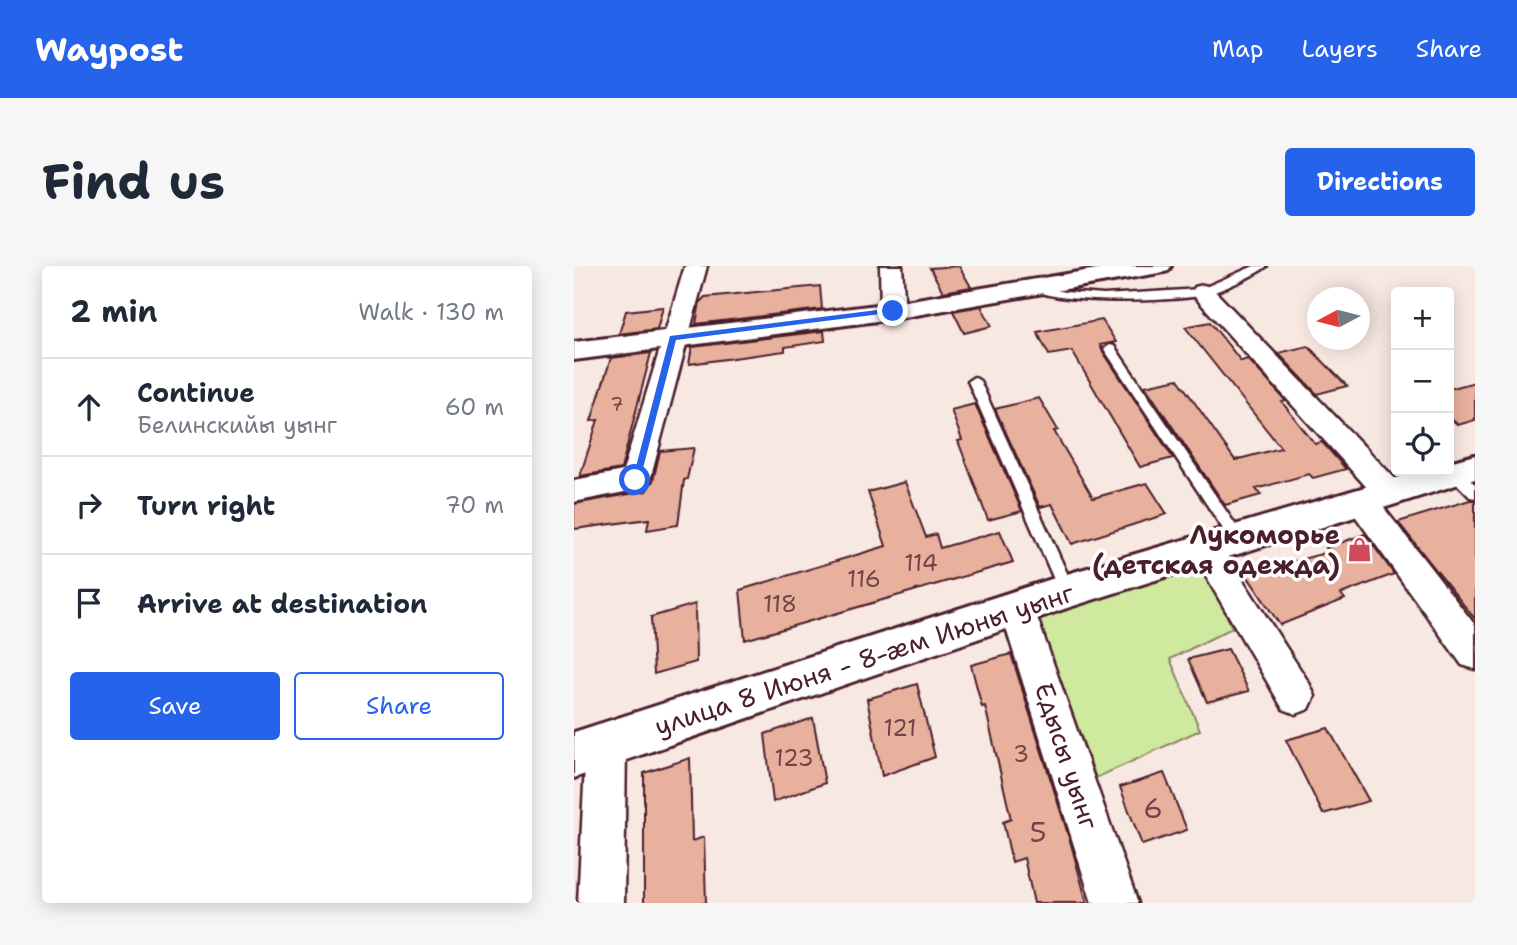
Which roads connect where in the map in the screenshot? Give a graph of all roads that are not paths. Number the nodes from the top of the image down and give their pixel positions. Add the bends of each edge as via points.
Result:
1 (696, 266) edge
2 (891, 266) edge
3 (1159, 266) edge
4 (1262, 266) edge
5 (1113, 270) edge
6 (1034, 288) junction
7 (1203, 292) junction
8 (893, 311) junction
9 (673, 338) junction
10 (1110, 349) dead end
11 (574, 351) edge
12 (974, 382) dead end
13 (1468, 478) edge
14 (574, 491) edge
15 (1377, 498) junction
16 (1222, 544) junction
17 (1067, 591) junction
18 (1017, 608) junction
19 (1475, 653) edge
20 (1296, 696) dead end
21 (590, 750) edge
22 (601, 903) edge
23 (1115, 903) edge

1 - 9 street
2 - 8 street
3 - 5 main road
4 - 7 lane
5 - 6 main road
6 - 7 lane via 1104,298
6 - 8 main road
7 - 15 street
8 - 9 main road
9 - 11 main road
9 - 14 street via 635,480
10 - 16 lane
12 - 17 lane
13 - 15 main road, улица 8 Июня - 8-ӕм Июны уынг
15 - 16 main road, улица 8 Июня - 8-ӕм Июны уынг
15 - 19 street
16 - 17 main road, улица 8 Июня - 8-ӕм Июны уынг
16 - 20 street
17 - 18 main road, улица 8 Июня - 8-ӕм Июны уынг
18 - 21 main road, улица 8 Июня - 8-ӕм Июны уынг
18 - 23 street, Едысы уынг
21 - 22 street

